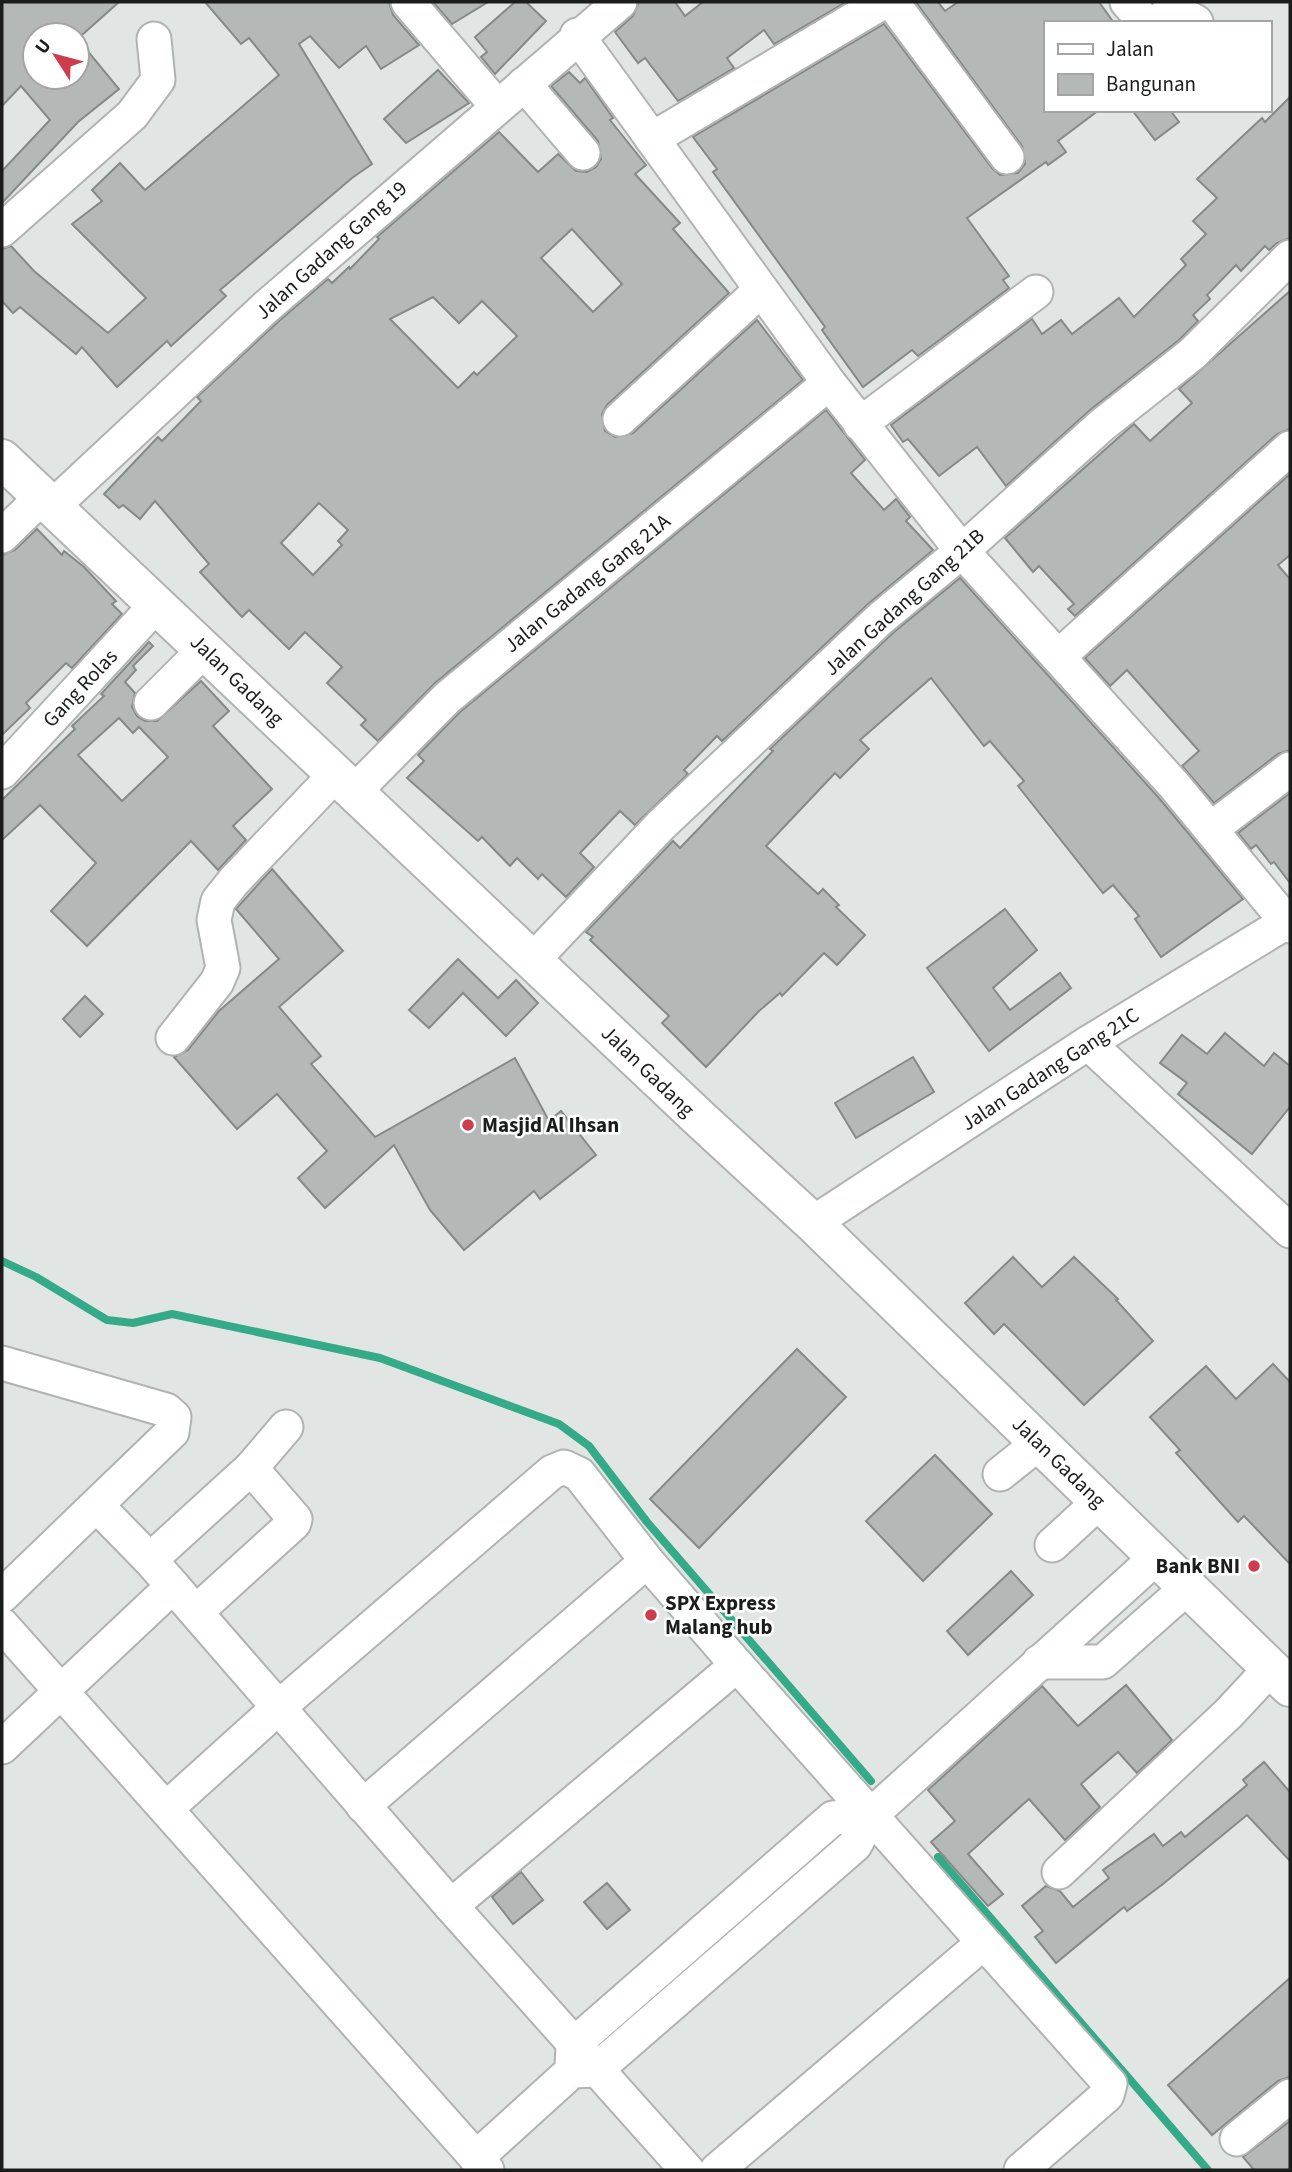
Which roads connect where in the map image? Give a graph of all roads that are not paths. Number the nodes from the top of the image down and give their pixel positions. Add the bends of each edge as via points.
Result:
1 (408, 2) edge
2 (620, 2) edge
3 (883, 2) edge
4 (892, 2) edge
5 (1127, 2) edge
6 (1144, 21) edge
7 (1157, 21) edge
8 (1194, 21) edge
9 (577, 35) junction
10 (154, 39) dead end
11 (524, 84) junction
12 (496, 106) junction
13 (652, 139) junction
14 (583, 153) dead end
15 (1007, 157) dead end
16 (2, 230) edge
17 (1290, 257) edge
18 (761, 290) junction
19 (1036, 292) dead end
20 (829, 383) junction
21 (620, 419) dead end
22 (860, 424) junction
23 (1290, 448) edge
24 (2, 459) edge
25 (46, 502) junction
26 (2, 536) edge
27 (962, 551) junction
28 (157, 604) junction
29 (205, 649) junction
30 (1058, 657) junction
31 (151, 703) dead end
32 (1290, 769) edge
33 (2, 772) edge
34 (344, 784) junction
35 (1211, 829) junction
36 (1289, 923) edge
37 (532, 961) junction
38 (173, 1038) dead end
39 (1088, 1043) junction
40 (813, 1223) junction
41 (1290, 1231) edge
42 (2, 1363) edge
43 (286, 1427) dead end
44 (1039, 1443) junction
45 (251, 1468) junction
46 (1000, 1474) dead end
47 (1100, 1501) junction
48 (107, 1516) dead end
49 (1052, 1545) dead end
50 (1158, 1556) junction
51 (150, 1560) junction
52 (647, 1561) junction
53 (173, 1586) junction
54 (1188, 1587) junction
55 (2, 1596) edge
56 (196, 1612) junction
57 (2, 1625) edge
58 (1039, 1662) junction
59 (737, 1665) junction
60 (1281, 1678) edge
61 (63, 1690) junction
62 (279, 1707) junction
63 (2, 1747) edge
64 (363, 1806) junction
65 (167, 1808) junction
66 (871, 1815) junction
67 (1059, 1872) dead end
68 (451, 1906) junction
69 (984, 1943) junction
70 (580, 2062) junction
71 (1290, 2096) edge
72 (1237, 2140) dead end
73 (482, 2164) edge
74 (687, 2170) edge
75 (717, 2170) edge
76 (1021, 2170) edge

1 - 12 street
2 - 9 street, Jalan Gadang Gang 19
3 - 13 street
4 - 15 street
5 - 6 street
7 - 8 street via 1174,10
9 - 11 street, Jalan Gadang Gang 19
9 - 13 street
10 - 16 street via 158,80 132,115
11 - 12 street, Jalan Gadang Gang 19
11 - 14 street
12 - 25 street, Jalan Gadang Gang 19
13 - 18 street
17 - 27 street, Jalan Gadang Gang 21B via 1192,354 1060,461
18 - 20 street
18 - 21 street
19 - 22 street
20 - 22 street
20 - 34 street, Jalan Gadang Gang 21A
22 - 27 street
23 - 30 street
24 - 25 highway, Jalan Gadang
25 - 26 street, Jalan Gadang Gang 19
25 - 28 highway, Jalan Gadang
27 - 30 street
27 - 37 street, Jalan Gadang Gang 21B via 881,618 720,768
28 - 29 highway, Jalan Gadang
28 - 33 street, Gang Rolas
29 - 31 street
29 - 34 highway, Jalan Gadang
30 - 35 street
32 - 35 street
34 - 37 highway, Jalan Gadang
34 - 38 street, Jalan Gadang Gang 21A via 234,881 218,901 214,920 223,968
35 - 36 street
36 - 39 street, Jalan Gadang Gang 21C
37 - 40 highway, Jalan Gadang
39 - 40 street, Jalan Gadang Gang 21C
39 - 41 street
40 - 44 highway, Jalan Gadang
42 - 55 street via 166,1410 174,1417 172,1432
43 - 45 street
44 - 46 street
44 - 47 highway, Jalan Gadang
45 - 51 street
45 - 56 street via 295,1523
47 - 49 street
47 - 50 highway, Jalan Gadang
48 - 51 street
50 - 54 highway, Jalan Gadang
50 - 58 street
51 - 53 street
52 - 59 street
52 - 62 street via 579,1474 564,1467 552,1472
52 - 64 street
53 - 56 street
53 - 61 street
54 - 58 street via 1103,1662
54 - 60 highway, Jalan Gadang
56 - 62 street
57 - 61 street
58 - 66 street
59 - 66 street
59 - 68 street
60 - 67 street via 1228,1714
61 - 63 street
61 - 65 street
62 - 64 street
62 - 65 street
64 - 68 street
65 - 73 street
66 - 69 street
66 - 70 street via 833,1818 736,1926
68 - 70 street
69 - 75 street
69 - 76 street via 1110,2084 1107,2095
70 - 73 street
70 - 74 street
71 - 72 street

